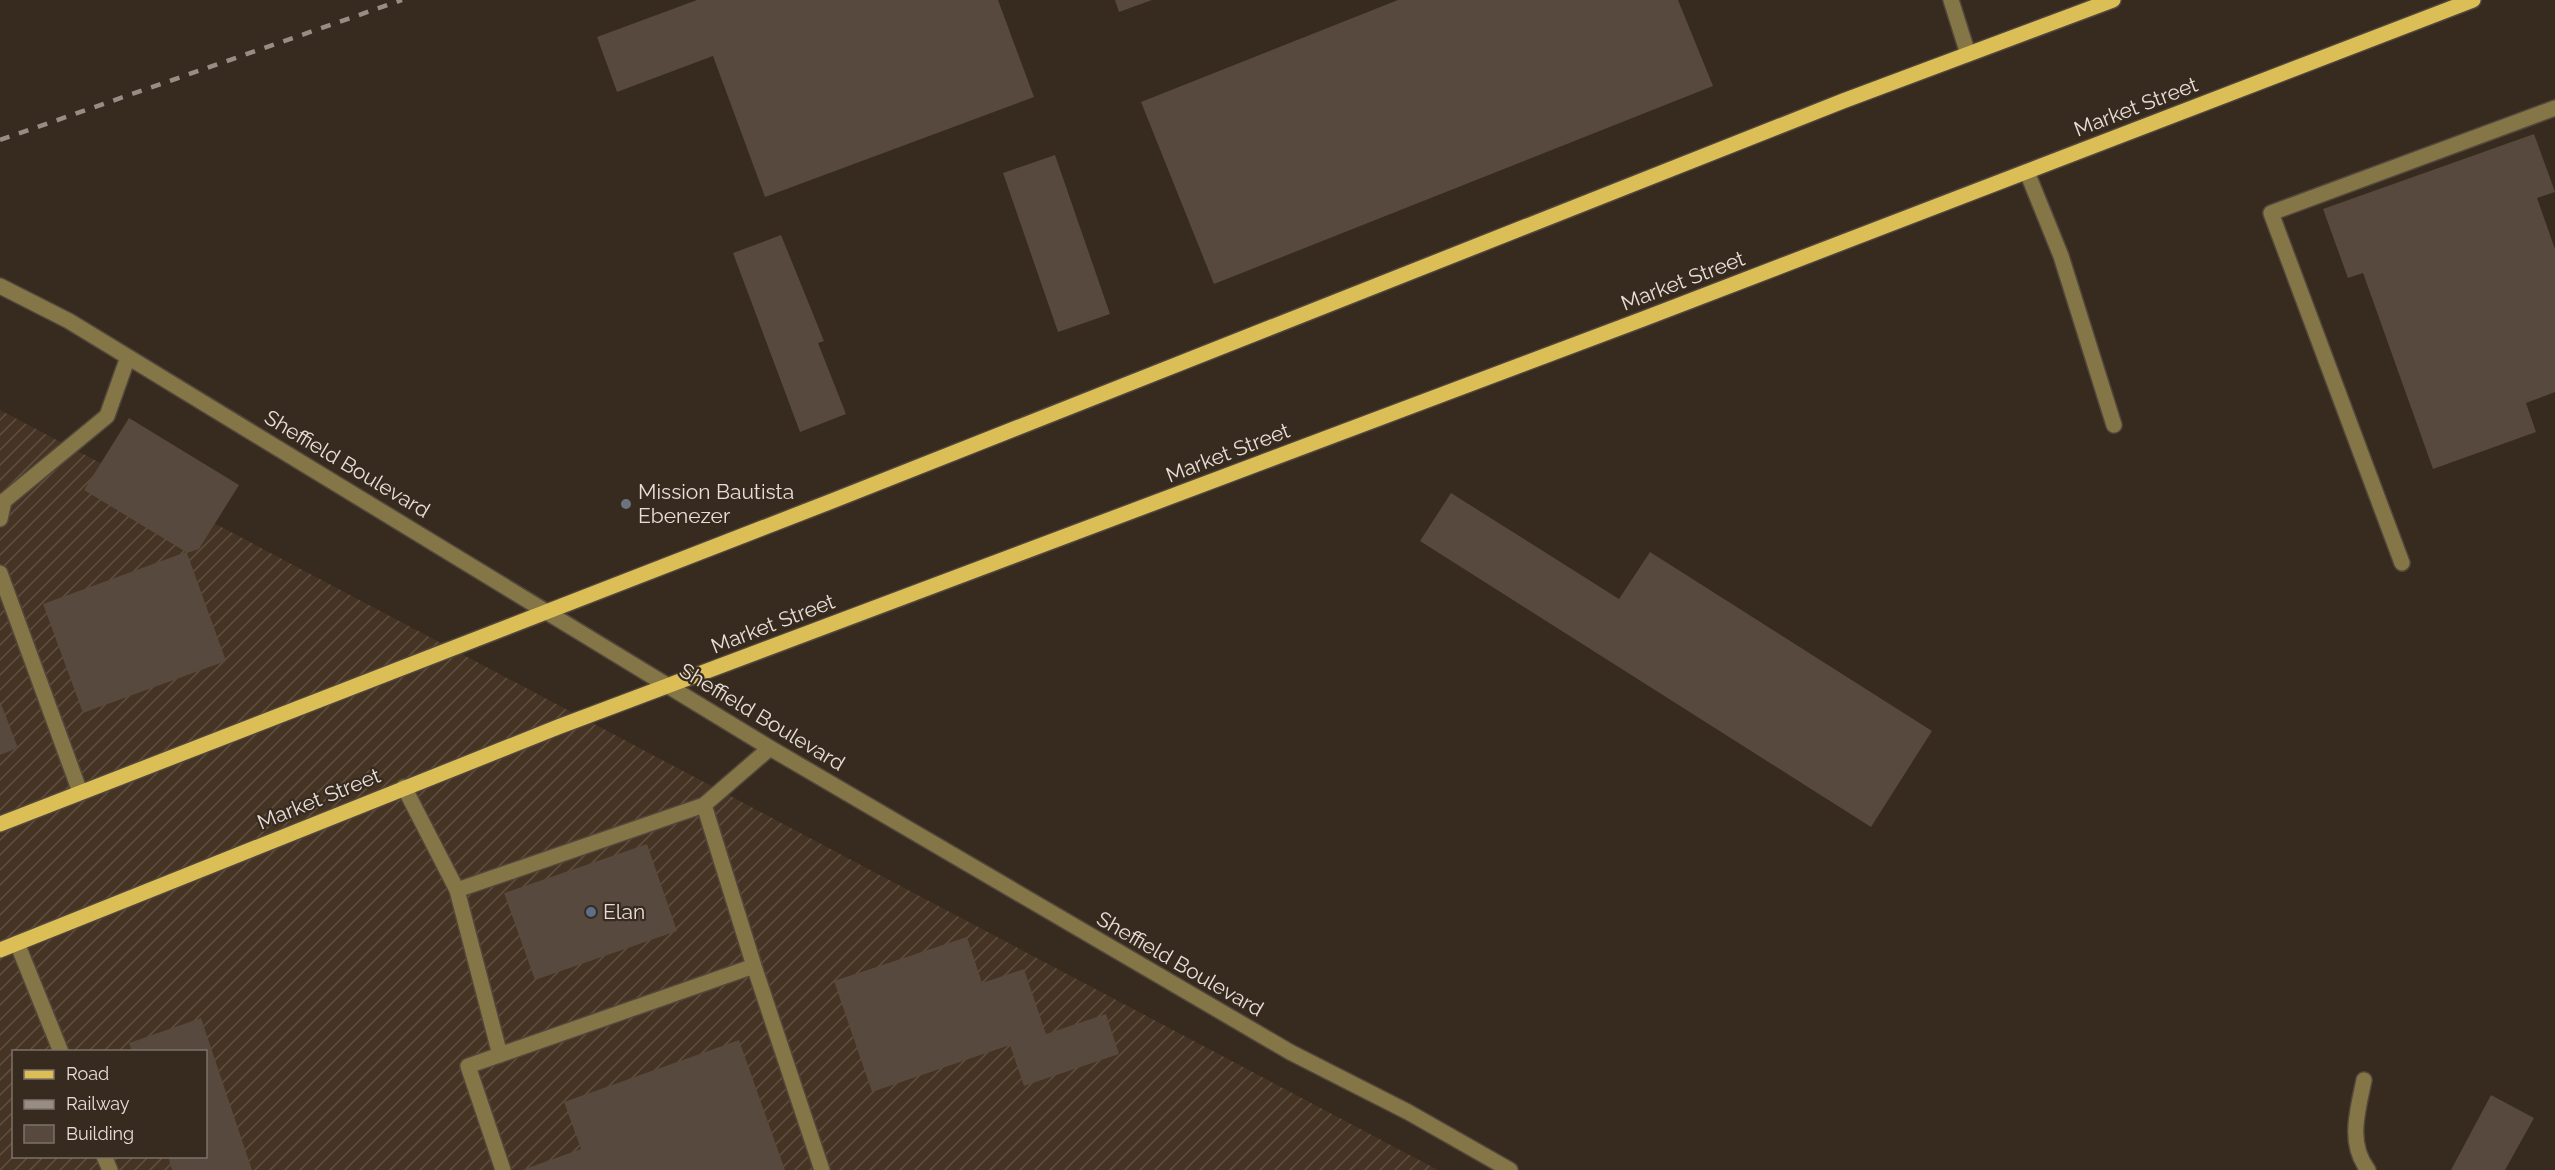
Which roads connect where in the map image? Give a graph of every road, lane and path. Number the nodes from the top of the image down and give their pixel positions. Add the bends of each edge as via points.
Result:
1 (1950, 0) edge
2 (2113, 0) edge
3 (2472, 0) edge
4 (1968, 54) junction
5 (2555, 109) edge
6 (2027, 172) junction
7 (0, 286) edge
8 (128, 357) junction
9 (2114, 425) dead end
10 (0, 519) edge
11 (2402, 563) dead end
12 (0, 573) edge
13 (548, 610) junction
14 (670, 685) junction
15 (770, 748) junction
16 (404, 788) junction
17 (80, 792) junction
18 (704, 805) junction
19 (0, 824) edge
20 (457, 890) junction
21 (17, 943) junction
22 (0, 950) edge
23 (754, 966) junction
24 (60, 1050) edge
25 (500, 1055) junction
26 (2364, 1080) dead end
27 (503, 1170) edge
28 (822, 1170) edge
29 (1510, 1170) edge
30 (2368, 1170) edge

1 - 4 street
2 - 4 main road
3 - 6 main road, Market Street
4 - 13 main road
5 - 11 street via 2271,213
6 - 9 street via 2061,256
6 - 14 main road, Market Street
7 - 8 street, Sheffield Boulevard
8 - 10 street via 107,416 4,501
8 - 13 street, Sheffield Boulevard
12 - 17 street
13 - 14 street, Sheffield Boulevard
13 - 17 main road
14 - 15 street, Sheffield Boulevard
14 - 16 main road, Market Street
15 - 18 street
15 - 29 street, Sheffield Boulevard via 1290,1052
16 - 20 street
16 - 21 main road, Market Street
17 - 19 main road
18 - 20 street
18 - 23 street
20 - 25 street
21 - 22 main road, Market Street
21 - 24 street
23 - 25 street
23 - 28 street
25 - 27 street via 468,1066
26 - 30 street via 2354,1129 2361,1162

